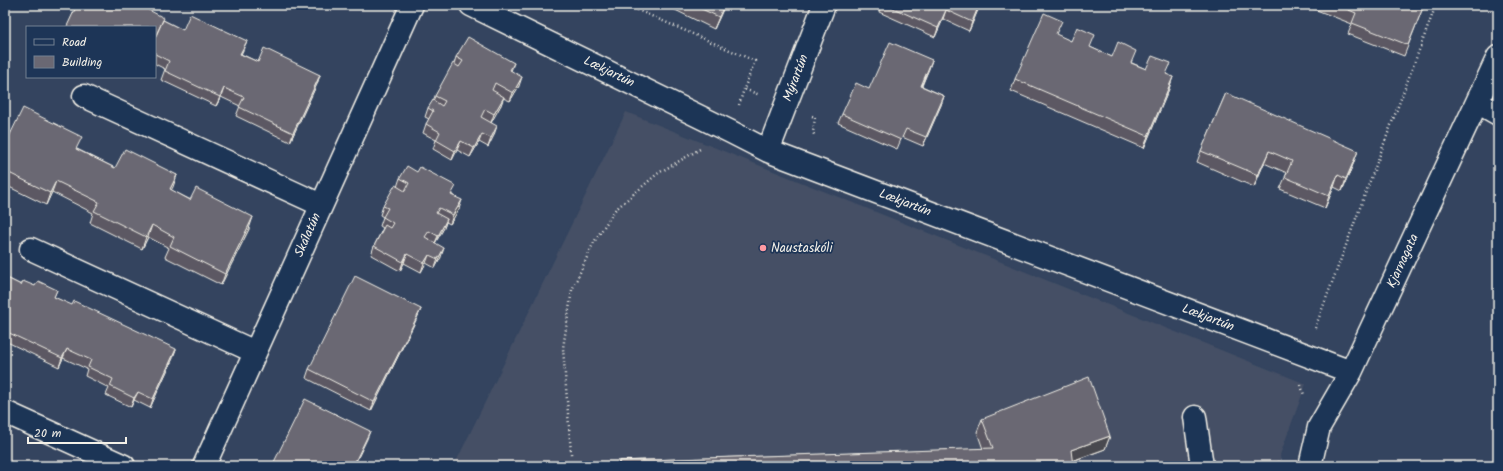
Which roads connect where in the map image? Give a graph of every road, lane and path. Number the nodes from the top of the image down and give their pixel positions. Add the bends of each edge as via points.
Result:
1 (412, 5) edge
2 (471, 5) edge
3 (626, 5) edge
4 (824, 5) edge
5 (1436, 5) edge
6 (1498, 57) edge
7 (744, 89) junction
8 (84, 96) dead end
9 (1476, 102) junction
10 (786, 106) junction
11 (1498, 114) edge
12 (732, 132) junction
13 (816, 140) dead end
14 (768, 152) junction
15 (321, 205) junction
16 (31, 249) dead end
17 (255, 352) junction
18 (1305, 354) junction
19 (1351, 372) junction
20 (1305, 399) dead end
21 (5, 412) edge
22 (1195, 418) dead end
23 (1282, 456) dead end
24 (124, 466) edge
25 (204, 466) edge
26 (572, 466) edge
27 (1202, 466) edge
28 (1277, 466) edge
29 (1310, 466) edge

1 - 15 street, Skálatún
2 - 12 street, Lækjartún
3 - 7 path via 755,61
4 - 10 street, Mýrartún
5 - 18 path
6 - 9 street, Kjarnagata
7 - 10 path
7 - 12 path
8 - 15 street
9 - 11 street
9 - 19 street, Kjarnagata
10 - 13 path via 815,117 813,132
10 - 14 street, Mýrartún
12 - 14 street, Lækjartún
12 - 26 path via 657,174 615,210 594,242 572,290 563,348
14 - 18 street, Lækjartún
15 - 17 street, Skálatún
16 - 17 street
17 - 25 street, Skálatún
18 - 19 street, Lækjartún
18 - 20 path via 1295,378 1302,385
19 - 29 street, Kjarnagata via 1319,427
21 - 24 street
22 - 27 street
23 - 28 path

